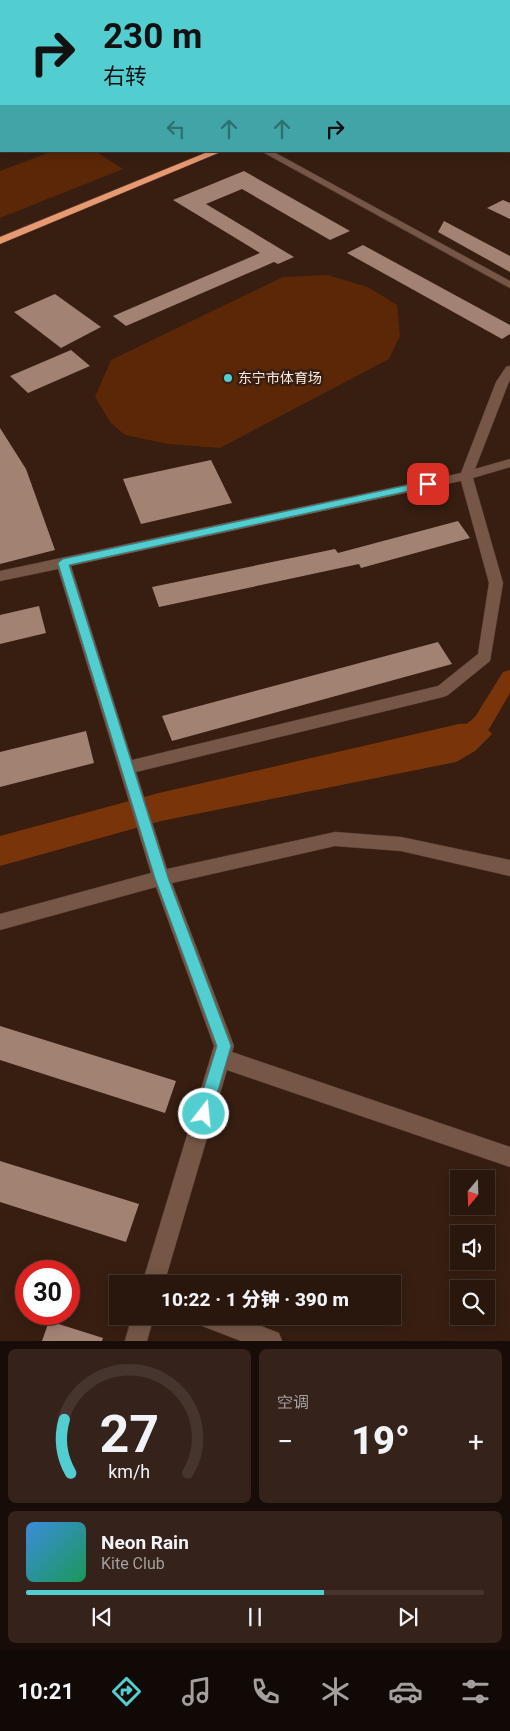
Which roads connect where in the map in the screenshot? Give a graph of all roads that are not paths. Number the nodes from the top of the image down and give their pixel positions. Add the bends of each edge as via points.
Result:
1 (217, 152) edge
2 (267, 152) edge
3 (0, 241) edge
4 (510, 285) edge
5 (510, 369) edge
6 (510, 463) edge
7 (466, 476) junction
8 (63, 563) junction
9 (0, 576) edge
10 (127, 768) junction
11 (510, 868) edge
12 (162, 878) junction
13 (0, 922) edge
14 (220, 1058) junction
15 (510, 1157) edge
16 (156, 1275) edge
17 (140, 1325) edge
18 (228, 1325) edge
19 (136, 1341) edge
20 (270, 1341) edge

1 - 3 highway
2 - 4 street
5 - 7 street
6 - 7 street
7 - 8 street
7 - 10 street via 496,583 485,657 443,691
8 - 9 street
8 - 10 street
10 - 12 street
11 - 12 street via 401,844 335,839
12 - 13 street
12 - 14 street via 224,1046
14 - 15 street
14 - 16 street
17 - 19 street
18 - 20 street

